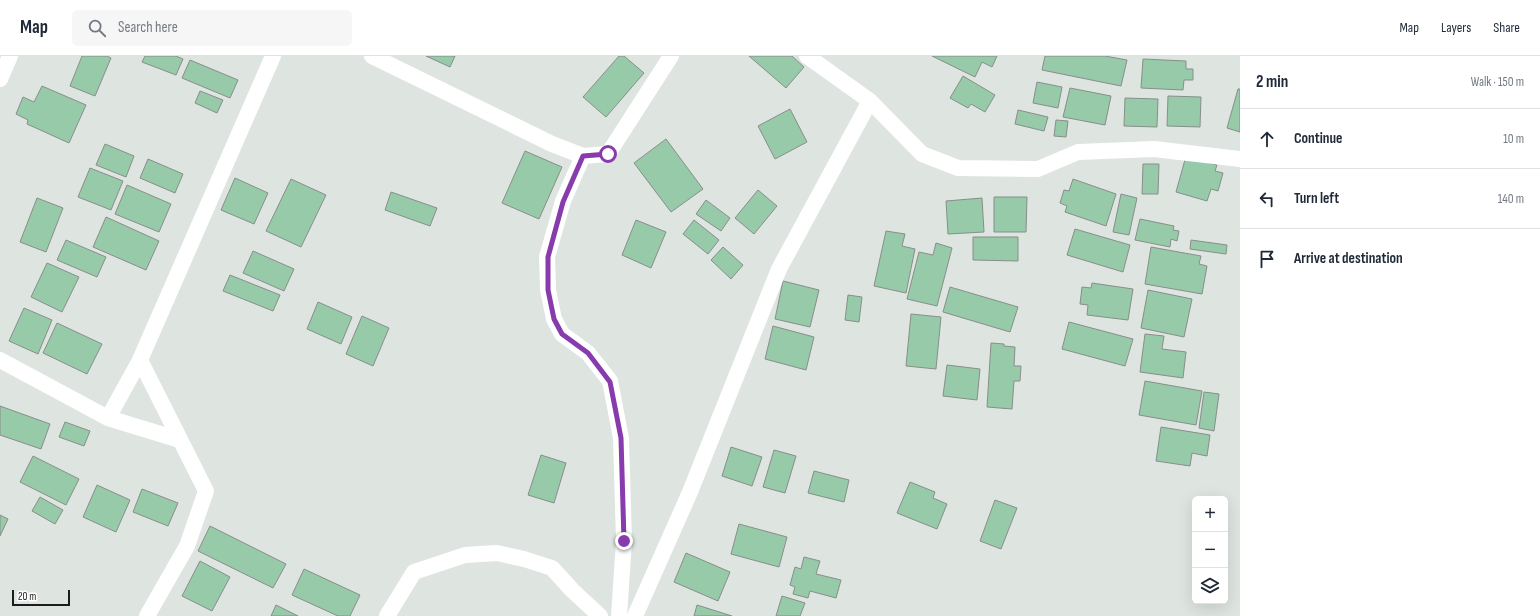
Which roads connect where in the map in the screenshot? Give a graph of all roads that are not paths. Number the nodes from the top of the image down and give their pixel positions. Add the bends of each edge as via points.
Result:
1 (10, 56) edge
2 (273, 56) edge
3 (372, 56) edge
4 (671, 56) edge
5 (816, 59) edge
6 (0, 79) edge
7 (870, 101) junction
8 (583, 156) junction
9 (1240, 160) edge
10 (140, 360) junction
11 (1, 363) edge
12 (108, 418) junction
13 (180, 440) junction
14 (147, 616) edge
15 (387, 616) edge
16 (600, 616) edge
17 (619, 616) edge
18 (635, 616) edge

1 - 6 street
2 - 10 street
3 - 8 street via 552,144
4 - 8 street via 608,154
5 - 7 street
7 - 9 street via 922,154 958,168 1038,169 1078,152 1154,149
7 - 18 street via 779,269 690,492
8 - 17 street via 563,202 548,257 548,290 554,319 562,334 588,353 610,382 621,438 624,541
10 - 12 street
10 - 13 street
11 - 12 street
12 - 13 street
13 - 14 street via 206,491 187,546
15 - 16 street via 414,572 465,554 497,553 552,568

